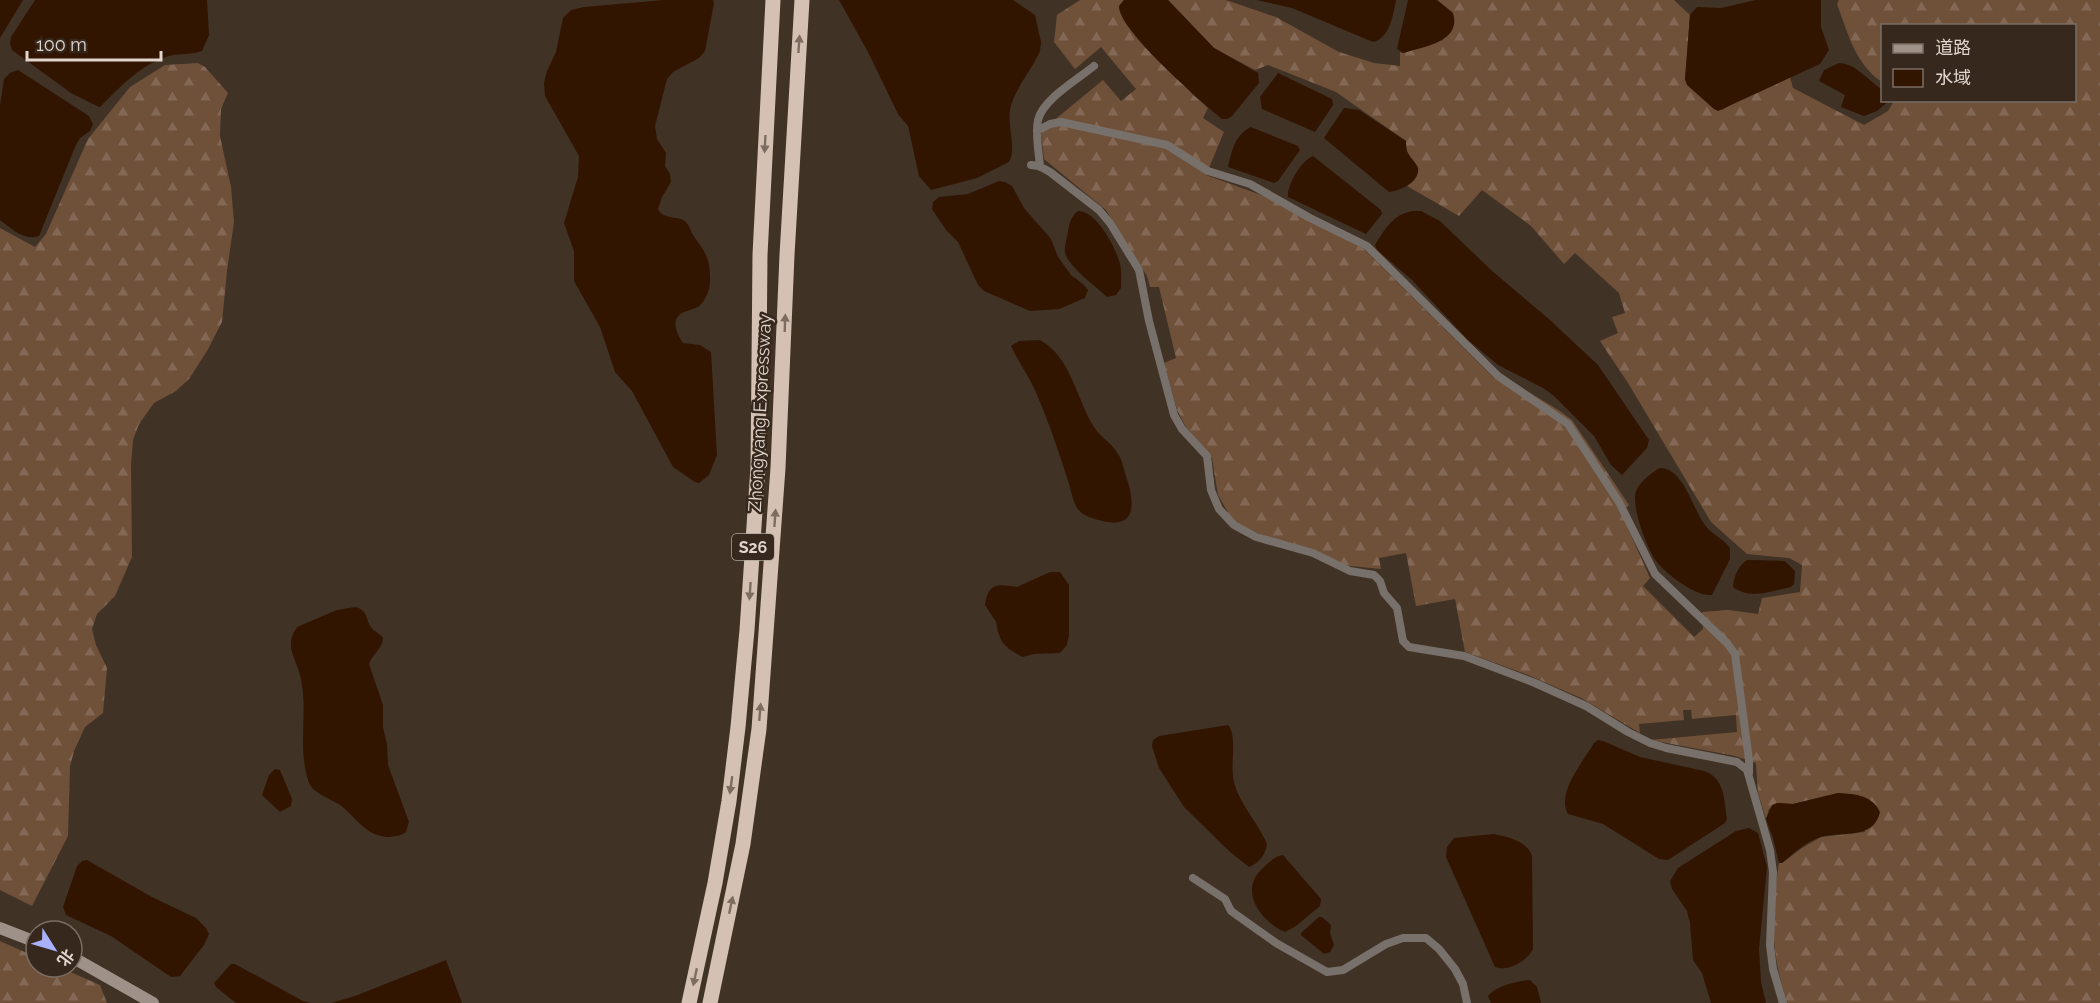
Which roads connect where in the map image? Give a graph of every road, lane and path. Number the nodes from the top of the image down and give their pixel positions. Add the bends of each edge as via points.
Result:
1 (773, 0) edge
2 (802, 0) edge
3 (1094, 66) dead end
4 (1037, 131) junction
5 (1030, 165) dead end
6 (1040, 167) junction
7 (1749, 773) junction
8 (1193, 878) dead end
9 (0, 928) edge
10 (24, 937) edge
11 (84, 964) edge
12 (148, 1002) edge
13 (689, 1003) edge
14 (710, 1003) edge
15 (1467, 1003) edge
16 (1783, 1003) edge

1 -> 13 highway, Zhongyang Expressway / S26 via 760,255 758,467 746,641 729,801
14 -> 2 highway, Zhongyang Expressway / S26 via 743,844 760,718 777,479
3 - 4 street via 1048,101
4 - 6 street
4 - 7 street via 1061,122 1167,146 1208,171 1250,184 1367,246 1498,376 1568,424 1619,502 1655,574 1735,654
5 - 6 street
6 - 7 street via 1100,210 1139,270 1174,415 1207,456 1213,498 1234,525 1256,537 1313,553 1338,567 1374,575 1397,608 1403,641 1409,647 1464,656 1586,706 1650,742 1737,762
7 - 16 street via 1770,850 1770,945
8 - 15 street via 1225,899 1231,911 1276,943 1327,972 1343,970 1394,941 1426,938 1455,969
9 - 10 street
11 - 12 street

